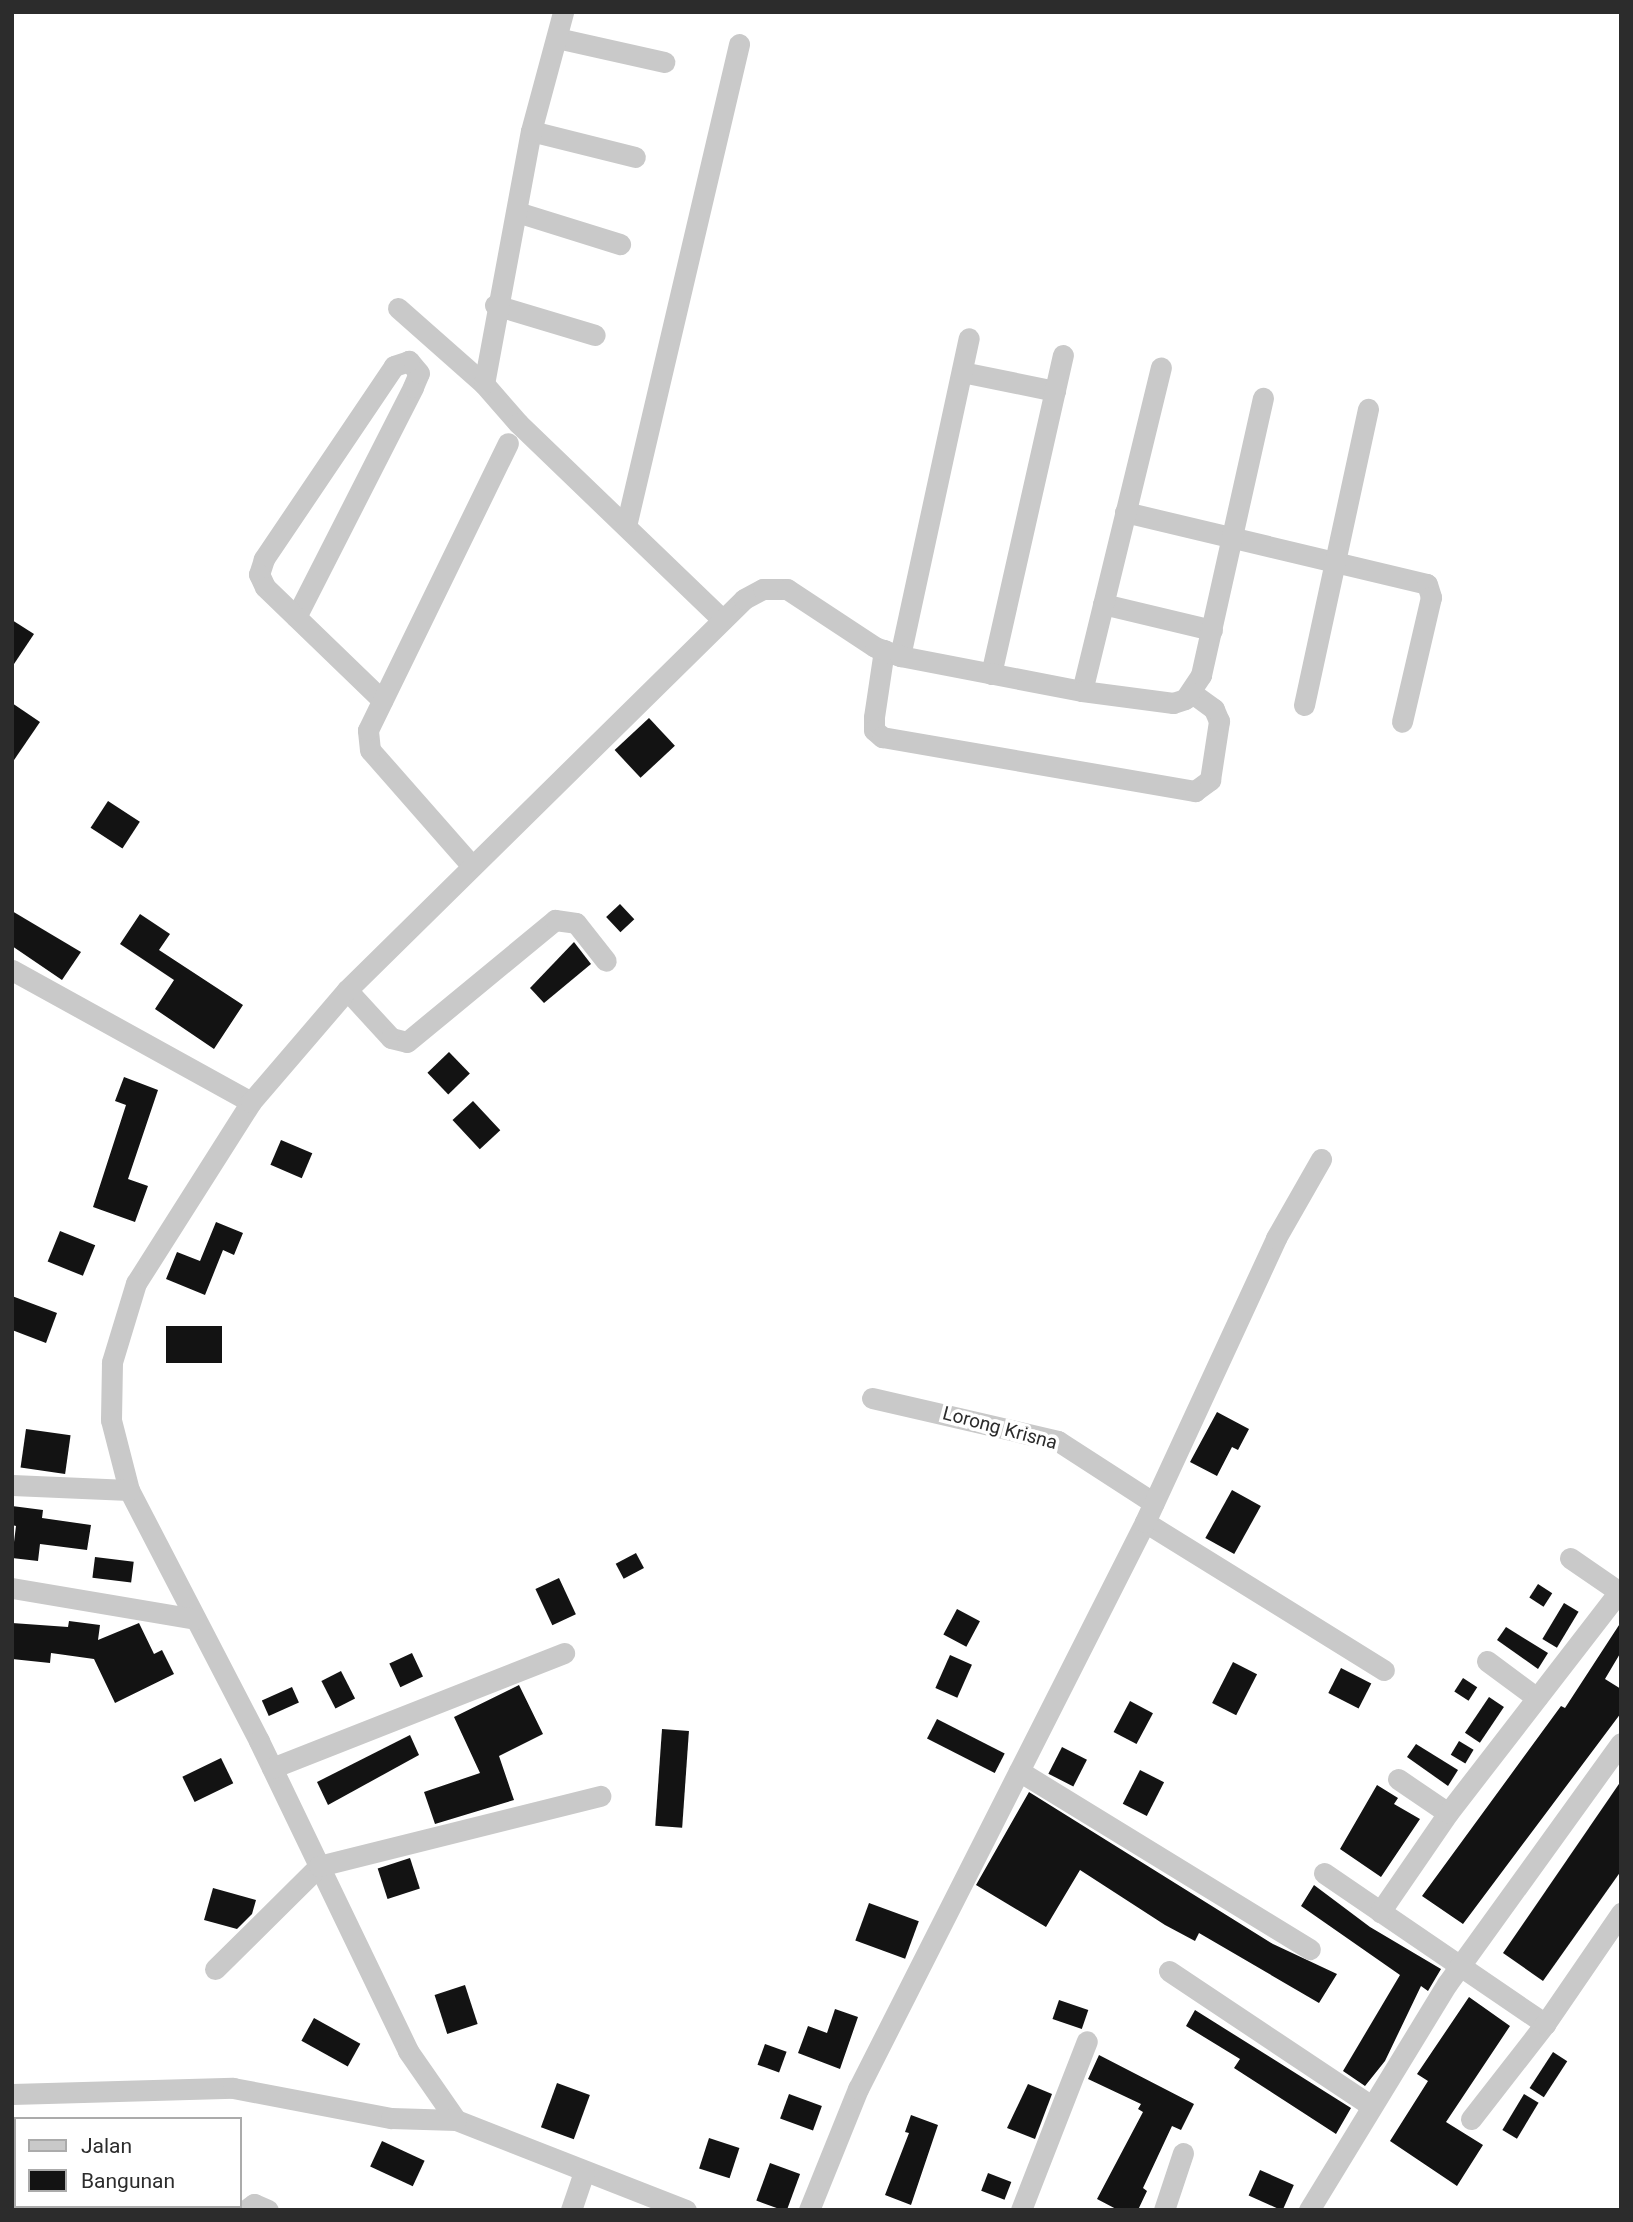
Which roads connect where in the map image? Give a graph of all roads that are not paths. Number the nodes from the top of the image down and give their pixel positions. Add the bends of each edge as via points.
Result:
1 (563, 12) edge
2 (557, 38) junction
3 (739, 44) dead end
4 (664, 62) dead end
5 (531, 131) junction
6 (635, 157) dead end
7 (517, 212) junction
8 (620, 244) dead end
9 (495, 305) junction
10 (398, 308) dead end
11 (596, 335) dead end
12 (969, 338) dead end
13 (1063, 355) dead end
14 (1161, 367) dead end
15 (962, 372) junction
16 (484, 384) junction
17 (1055, 391) junction
18 (1263, 398) dead end
19 (1368, 409) dead end
20 (508, 443) dead end
21 (1125, 512) junction
22 (626, 526) junction
23 (1232, 537) junction
24 (1335, 561) junction
25 (1103, 604) junction
26 (296, 617) junction
27 (723, 620) junction
28 (1212, 630) junction
29 (892, 653) junction
30 (991, 674) junction
31 (1082, 691) junction
32 (1192, 693) junction
33 (382, 700) junction
34 (1304, 705) dead end
35 (1402, 722) dead end
36 (472, 866) junction
37 (606, 961) dead end
38 (12, 970) edge
39 (347, 990) junction
40 (251, 1102) junction
41 (1321, 1158) dead end
42 (872, 1398) dead end
43 (12, 1485) edge
44 (129, 1490) junction
45 (1149, 1512) junction
46 (1570, 1559) dead end
47 (12, 1588) edge
48 (1620, 1593) edge
49 (195, 1619) junction
50 (564, 1653) dead end
51 (1487, 1661) dead end
52 (1384, 1670) dead end
53 (1537, 1698) junction
54 (1621, 1743) edge
55 (272, 1768) junction
56 (1019, 1771) junction
57 (1398, 1779) dead end
58 (600, 1796) dead end
59 (1448, 1813) junction
60 (319, 1866) junction
61 (1324, 1873) dead end
62 (1380, 1912) junction
63 (1621, 1913) edge
64 (1310, 1949) dead end
65 (1459, 1967) junction
66 (215, 1969) dead end
67 (1169, 1971) dead end
68 (1545, 2024) junction
69 (1087, 2041) dead end
70 (12, 2094) edge
71 (1370, 2105) junction
72 (1471, 2119) dead end
73 (456, 2120) junction
74 (1184, 2153) dead end
75 (584, 2172) junction
76 (246, 2210) edge
77 (268, 2210) edge
78 (571, 2210) edge
79 (686, 2210) edge
80 (809, 2210) edge
81 (1021, 2210) edge
82 (1164, 2210) edge
83 (1309, 2210) edge

1 - 2 street
2 - 4 street
2 - 5 street
3 - 22 street
5 - 6 street
5 - 7 street
7 - 8 street
7 - 9 street
9 - 11 street
9 - 16 street
10 - 16 street
12 - 15 street
13 - 17 street
14 - 21 street
15 - 17 street
15 - 29 street
16 - 22 street
17 - 30 street
18 - 23 street
19 - 24 street
20 - 33 street
21 - 23 street
21 - 25 street
22 - 27 street
23 - 24 street
23 - 28 street
24 - 34 street
24 - 35 street via 1427,584 1432,597
25 - 28 street
25 - 31 street
26 - 26 street via 265,587 260,568 394,366 409,361 418,373 413,387
26 - 33 street
27 - 29 street via 744,598 763,589 787,589
27 - 36 street
28 - 32 street via 1202,676
29 - 30 street
29 - 32 street via 874,717 874,730 882,737 1195,791 1210,780 1219,721 1214,709
30 - 31 street
31 - 32 street via 1173,703
33 - 36 street via 368,730 370,750
36 - 39 street
37 - 39 street via 576,923 555,920 407,1042 391,1038
38 - 40 street
39 - 40 street
40 - 44 street via 149,1258 123,1317 109,1387 116,1445
41 - 45 street via 1276,1238
42 - 45 street, Lorong Krisna via 1058,1441
43 - 44 street
44 - 49 street
45 - 52 street, Lorong Krisna
45 - 56 street
46 - 48 street
47 - 49 street
48 - 53 street
49 - 55 street
50 - 55 street
51 - 53 street
53 - 59 street
54 - 65 street
55 - 60 street
56 - 64 street
56 - 80 street via 858,2089
57 - 59 street
58 - 60 street
59 - 62 street
60 - 66 street
60 - 73 street via 408,2051
61 - 62 street
62 - 65 street
63 - 68 street
65 - 68 street
65 - 71 street
67 - 71 street
68 - 72 street
69 - 81 street
70 - 73 street via 233,2088 391,2118
71 - 83 street
73 - 75 street
74 - 82 street
75 - 78 street
75 - 79 street
76 - 77 street via 254,2204

